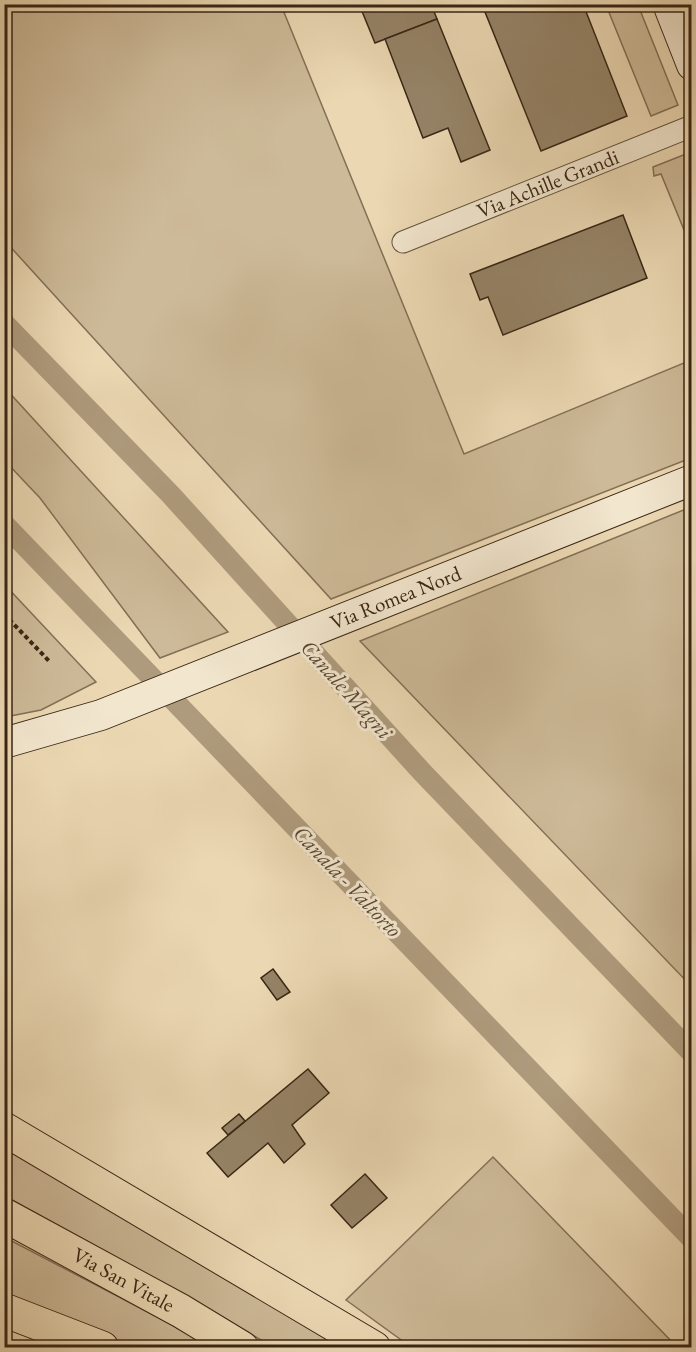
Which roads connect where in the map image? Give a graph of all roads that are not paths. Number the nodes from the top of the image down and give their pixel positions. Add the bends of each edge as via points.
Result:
1 (668, 4) edge
2 (692, 64) edge
3 (692, 126) edge
4 (403, 242) dead end
5 (692, 480) edge
6 (101, 715) junction
7 (4, 743) edge
8 (4, 764) edge
9 (4, 1129) edge
10 (4, 1215) edge
11 (4, 1310) edge
12 (102, 1347) edge
13 (242, 1347) edge
14 (374, 1347) edge

1 - 2 main road
3 - 4 street, Via Achille Grandi
5 - 6 main road, Via Romea Nord
6 - 7 main road, Via Romea Nord
6 - 8 main road, Via Romea Nord
9 - 14 main road
10 - 13 main road, Via San Vitale
11 - 12 main road

